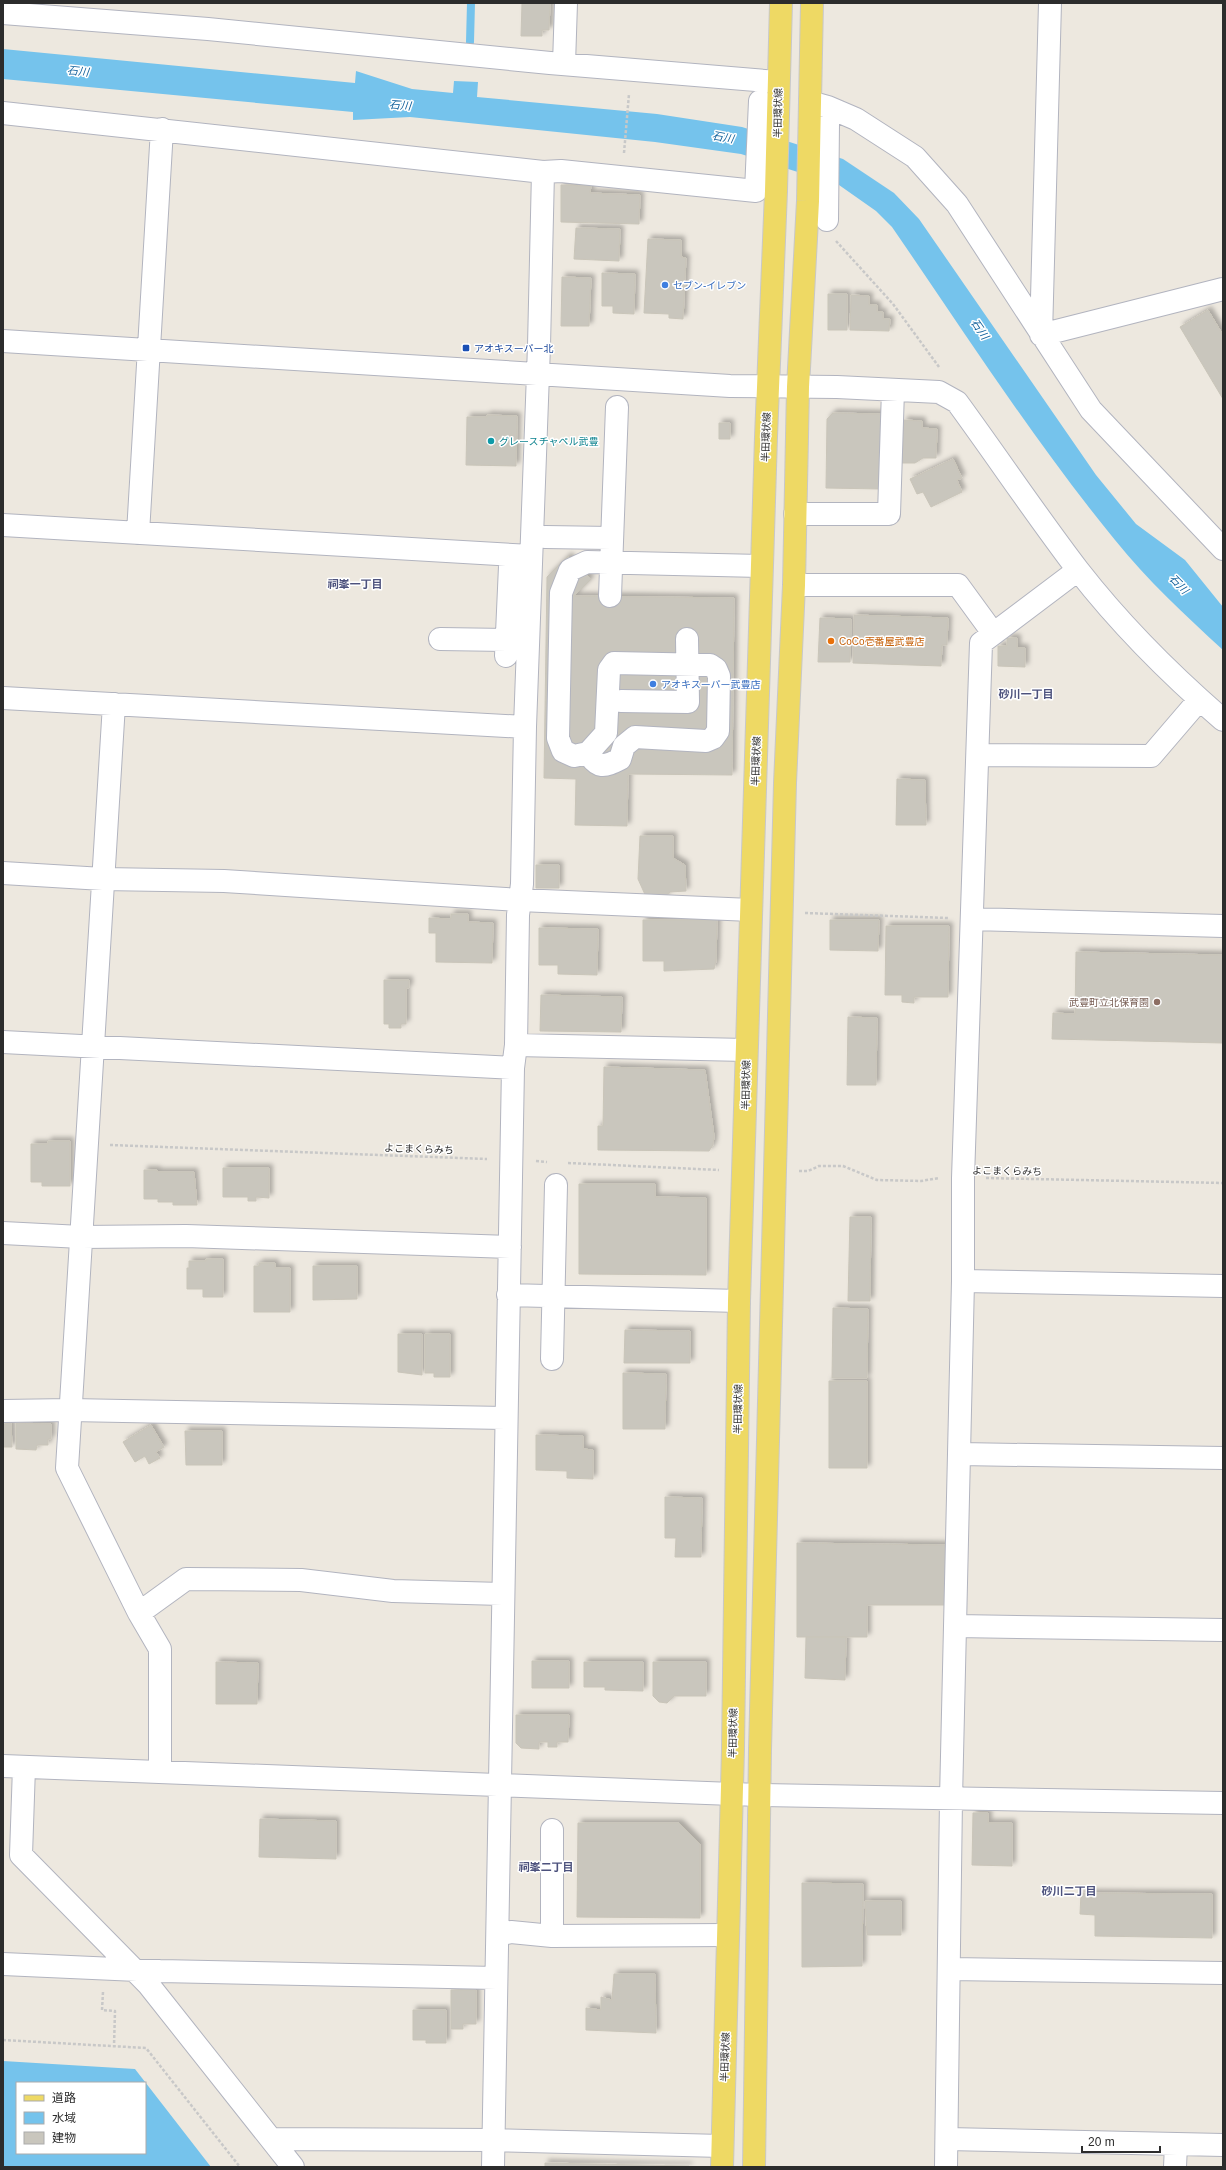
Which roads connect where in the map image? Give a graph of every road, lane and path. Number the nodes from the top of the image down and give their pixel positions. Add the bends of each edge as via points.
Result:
1 (566, 3) edge
2 (781, 3) edge
3 (812, 3) edge
4 (1050, 3) edge
5 (96, 12) edge
6 (3, 13) edge
7 (564, 64) junction
8 (629, 91) dead end
9 (772, 95) junction
10 (3, 113) edge
11 (816, 114) junction
12 (162, 129) junction
13 (623, 156) dead end
14 (543, 172) junction
15 (766, 191) junction
16 (829, 228) joint
17 (1223, 289) edge
18 (1041, 335) junction
19 (3, 341) edge
20 (150, 350) junction
21 (946, 370) dead end
22 (538, 374) junction
23 (768, 387) junction
24 (798, 387) junction
25 (893, 390) junction
26 (617, 408) dead end
27 (795, 514) junction
28 (3, 525) edge
29 (138, 533) junction
30 (545, 537) dead end
31 (611, 538) junction
32 (1223, 549) edge
33 (531, 556) junction
34 (610, 562) junction
35 (510, 566) dead end
36 (761, 566) junction
37 (1078, 570) junction
38 (794, 584) junction
39 (610, 596) dead end
40 (993, 633) junction
41 (440, 639) dead end
42 (687, 639) dead end
43 (688, 664) junction
44 (3, 698) edge
45 (1199, 700) junction
46 (621, 701) dead end
47 (114, 704) junction
48 (1223, 720) edge
49 (524, 727) junction
50 (588, 753) junction
51 (979, 755) junction
52 (3, 873) edge
53 (103, 879) junction
54 (520, 900) junction
55 (751, 910) junction
56 (802, 913) dead end
57 (972, 919) junction
58 (1223, 926) edge
59 (3, 1042) edge
60 (516, 1045) junction
61 (93, 1047) junction
62 (746, 1050) junction
63 (513, 1068) junction
64 (114, 1146) dead end
65 (512, 1160) junction
66 (553, 1162) dead end
67 (561, 1162) dead end
68 (723, 1170) dead end
69 (794, 1171) dead end
70 (963, 1178) junction
71 (1223, 1183) edge
72 (556, 1185) dead end
73 (3, 1233) edge
74 (81, 1237) junction
75 (510, 1247) junction
76 (963, 1281) junction
77 (1223, 1286) edge
78 (508, 1295) junction
79 (553, 1298) junction
80 (739, 1301) junction
81 (552, 1359) dead end
82 (70, 1410) junction
83 (3, 1411) edge
84 (505, 1418) junction
85 (960, 1454) junction
86 (1223, 1458) edge
87 (502, 1594) junction
88 (139, 1613) junction
89 (956, 1626) junction
90 (1223, 1630) edge
91 (13, 1766) edge
92 (160, 1771) junction
93 (499, 1785) junction
94 (730, 1794) junction
95 (759, 1795) junction
96 (951, 1799) junction
97 (1223, 1803) edge
98 (552, 1830) dead end
99 (498, 1935) junction
100 (728, 1935) junction
101 (552, 1936) junction
102 (3, 1964) edge
103 (950, 1969) junction
104 (133, 1970) junction
105 (1223, 1973) edge
106 (496, 1978) junction
107 (115, 2011) dead end
108 (3, 2040) edge
109 (114, 2046) junction
110 (272, 2139) junction
111 (947, 2139) junction
112 (493, 2140) junction
113 (1176, 2145) junction
114 (1223, 2145) edge
115 (722, 2157) edge
116 (240, 2167) edge
117 (293, 2167) edge
118 (493, 2167) edge
119 (754, 2167) edge
120 (946, 2167) edge
121 (1175, 2167) edge

1 - 7 street
2 - 9 main road, 半田環状線
3 - 11 main road
4 - 18 street
5 - 6 street
5 - 7 street via 208,29
7 - 9 street
8 - 13 path
9 - 15 main road, 半田環状線
10 - 12 street
11 - 16 street
11 - 18 street via 828,108 856,119 915,157 957,204
11 - 24 main road via 808,201
12 - 14 street
12 - 20 street
14 - 15 street via 560,171
14 - 22 street
15 - 23 main road, 半田環状線
16 - 21 path via 893,304 939,368
17 - 18 street
18 - 32 street via 1091,410
19 - 20 street
20 - 22 street
20 - 29 street
22 - 23 street
22 - 33 street via 540,484
23 - 24 street
23 - 36 main road, 半田環状線
24 - 25 street
24 - 27 main road
25 - 27 street via 890,514
25 - 37 street via 939,392 957,402
26 - 31 street
27 - 38 main road
28 - 29 street
29 - 33 street
30 - 31 street
31 - 34 street
33 - 49 street
34 - 36 street
34 - 39 street
34 - 50 street via 587,562 570,570 561,593 558,738 563,751 574,756
35 - 41 street via 507,648
36 - 55 main road, 半田環状線
37 - 40 street via 1032,597
37 - 45 street via 1132,633
38 - 40 street via 958,585
38 - 95 main road via 784,807
40 - 51 street via 981,642
42 - 43 street
43 - 46 street via 688,702
43 - 50 street via 614,663 609,670 606,733
43 - 50 street via 710,665 716,669 719,676 718,731 713,738 706,741 636,737 624,746 620,758 608,765 599,766
44 - 47 street
45 - 48 street
45 - 51 street via 1151,756
47 - 49 street
47 - 53 street
49 - 54 street
51 - 57 street
52 - 53 street
53 - 54 street via 224,882
53 - 61 street
54 - 55 street
54 - 60 street
55 - 62 main road, 半田環状線
56 - 57 path
57 - 58 street
57 - 70 street
59 - 61 street
60 - 62 street
60 - 63 street
61 - 63 street
61 - 74 street
62 - 80 main road, 半田環状線
63 - 65 street
64 - 65 path, よこまくらみち
65 - 66 path, よこまくらみち
65 - 75 street
67 - 68 path
69 - 70 path, よこまくらみち via 808,1171 819,1166 844,1166 877,1180
70 - 71 path, よこまくらみち
70 - 76 street
72 - 79 street
73 - 74 street
74 - 75 street via 186,1236
74 - 82 street
75 - 78 street
76 - 77 street
76 - 85 street
78 - 79 street
78 - 84 street
79 - 80 street
79 - 81 street
80 - 94 main road, 半田環状線 via 733,1748
82 - 83 street
82 - 84 street
82 - 88 street via 68,1468
84 - 87 street
85 - 86 street
85 - 89 street
87 - 88 street via 393,1591 301,1580 186,1579
87 - 93 street
88 - 92 street via 160,1649
89 - 90 street
89 - 96 street
91 - 92 street
91 - 104 street via 22,1855
92 - 93 street
93 - 94 street
93 - 99 street
94 - 95 street
94 - 100 main road, 半田環状線
95 - 96 street
95 - 119 main road
96 - 97 street
96 - 103 street
98 - 101 street
99 - 101 street via 511,1932
99 - 106 street
100 - 101 street
100 - 115 main road, 半田環状線
102 - 104 street
103 - 105 street
103 - 111 street
104 - 106 street
104 - 110 street via 148,1984
106 - 112 street
107 - 109 path
108 - 109 path
109 - 116 path via 146,2048
110 - 112 street
110 - 117 street
111 - 113 street
111 - 120 street
112 - 115 street
112 - 118 street
113 - 114 street
113 - 121 street

